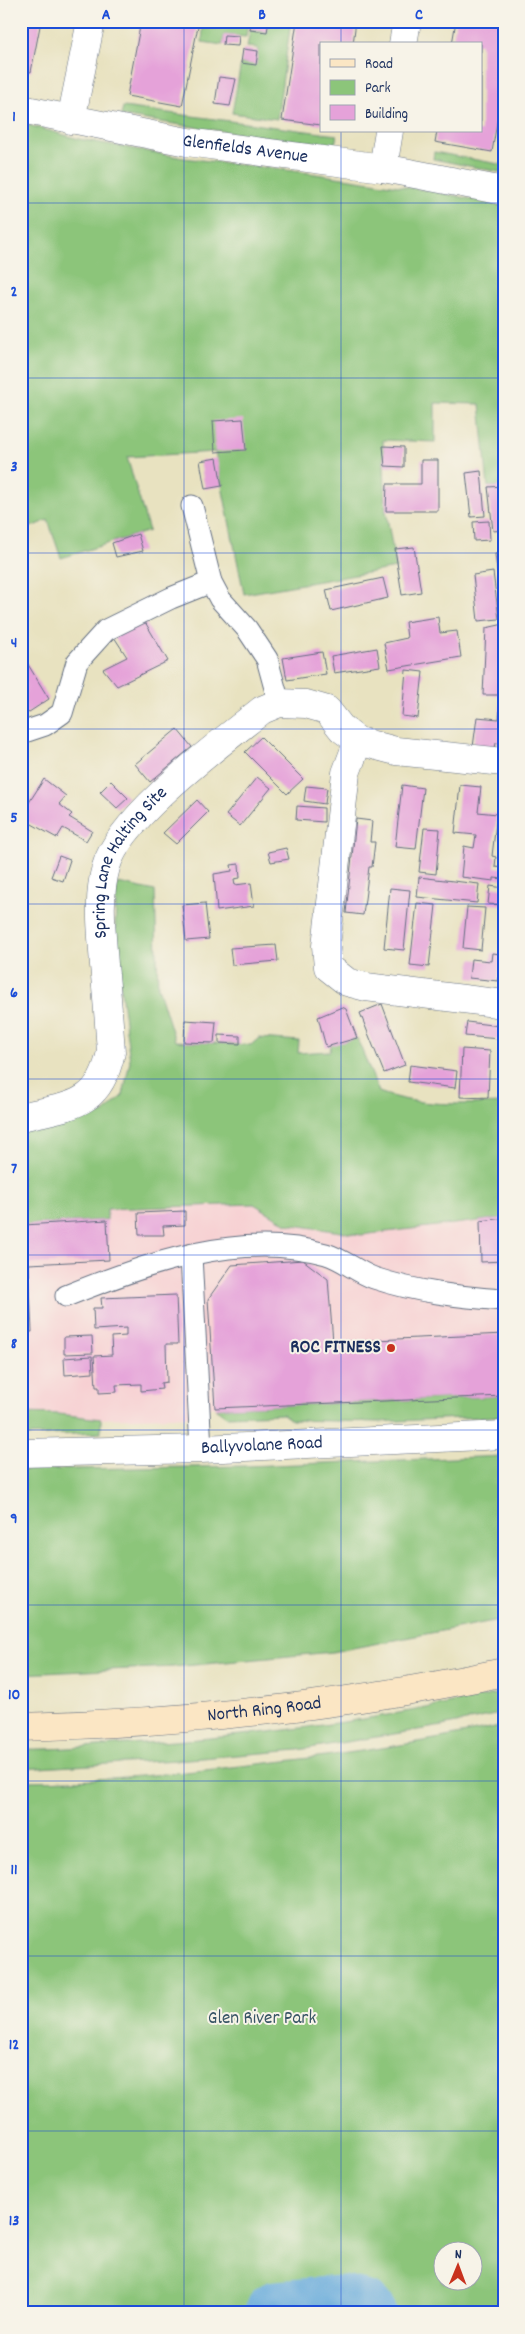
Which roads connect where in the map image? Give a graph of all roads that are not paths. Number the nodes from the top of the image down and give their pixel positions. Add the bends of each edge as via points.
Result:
1 (91, 21) edge
2 (407, 21) edge
3 (403, 42) edge
4 (21, 109) edge
5 (71, 120) junction
6 (389, 132) edge
7 (383, 168) junction
8 (504, 191) edge
9 (192, 506) dead end
10 (211, 582) junction
11 (279, 703) junction
12 (21, 733) edge
13 (358, 741) junction
14 (504, 762) edge
15 (504, 1004) edge
16 (21, 1117) edge
17 (191, 1255) junction
18 (66, 1296) dead end
19 (504, 1300) edge
20 (504, 1435) edge
21 (201, 1448) junction
22 (21, 1453) edge
23 (504, 1672) edge
24 (21, 1727) edge

1 - 5 street
2 - 3 street
4 - 5 street, Glenfields Avenue
5 - 7 street, Glenfields Avenue via 187,142
6 - 7 street
7 - 8 street, Glenfields Avenue
9 - 10 lane
10 - 11 lane via 220,599 247,629 267,659
10 - 12 lane via 106,630 77,662 62,713 45,725
11 - 13 street, Spring Lane Halting Site via 306,704 327,710 342,729
11 - 16 street, Spring Lane Halting Site via 262,710 225,740 166,790 121,835 106,866 101,898 111,1052 107,1071 97,1090 79,1102
13 - 14 street, Spring Lane Halting Site via 396,751
13 - 15 street via 346,774 326,946 328,967 347,982 366,987
17 - 18 lane via 124,1273
17 - 19 lane via 241,1247 288,1247 328,1254 372,1278 427,1292
17 - 21 lane
20 - 21 street, Ballyvolane Road
21 - 22 street, Ballyvolane Road
23 - 24 main road, North Ring Road via 336,1702 207,1718

